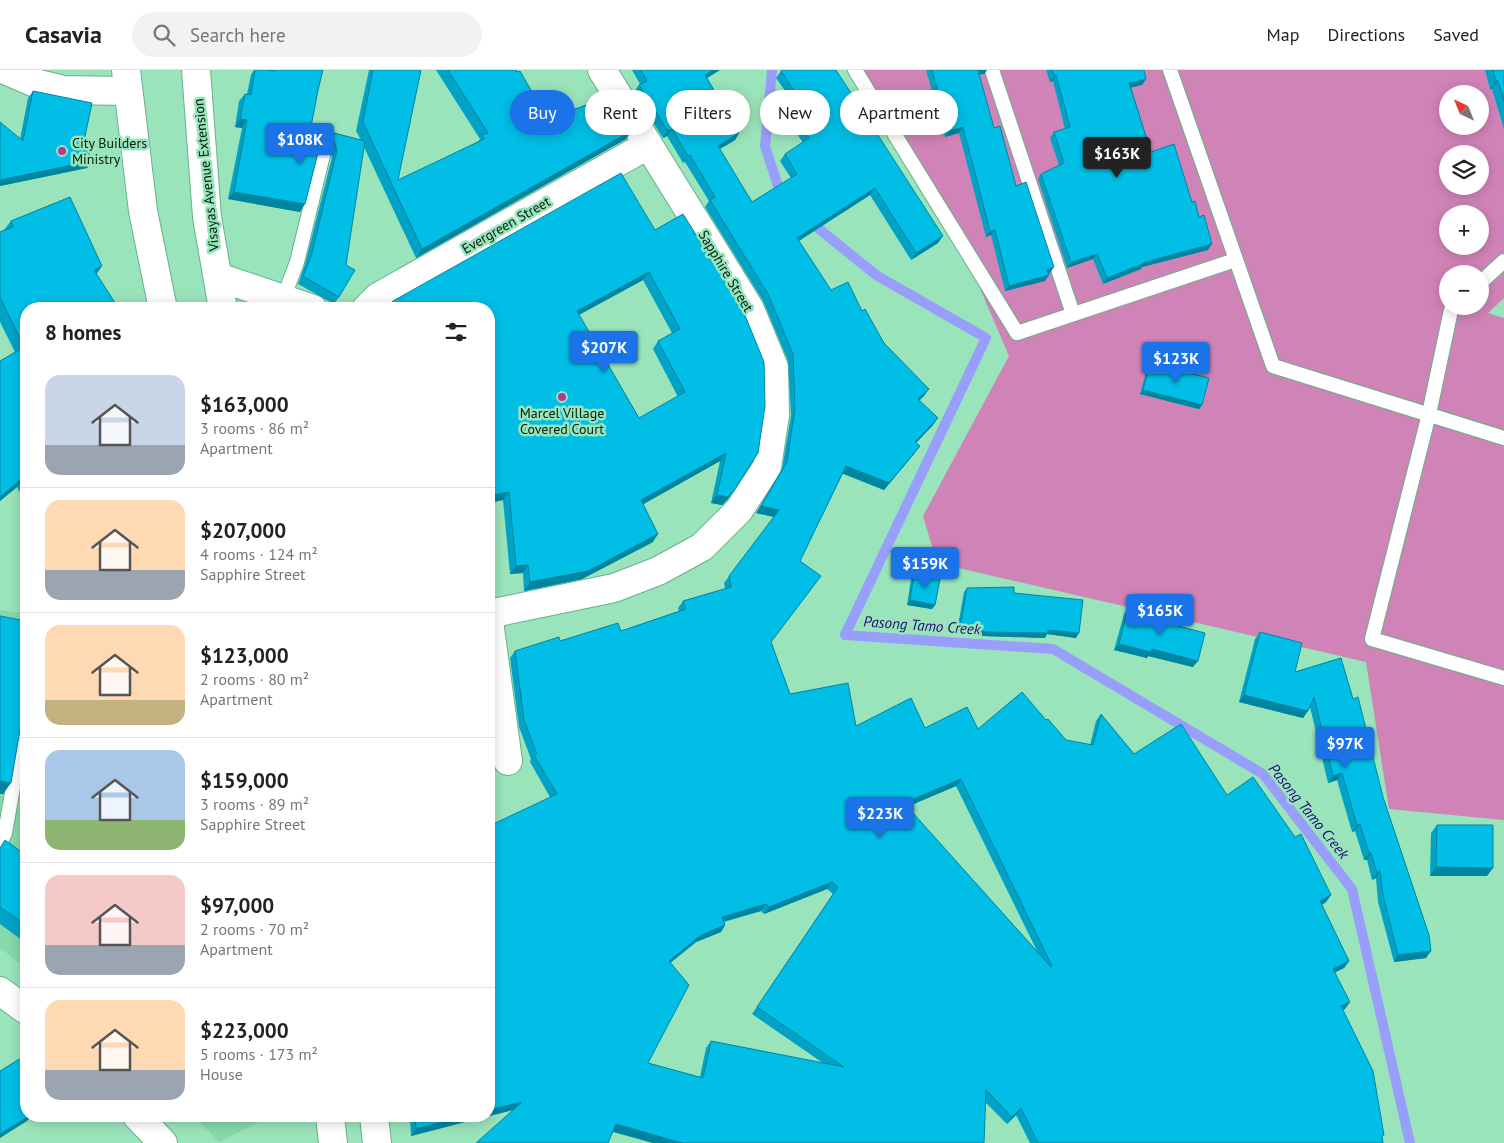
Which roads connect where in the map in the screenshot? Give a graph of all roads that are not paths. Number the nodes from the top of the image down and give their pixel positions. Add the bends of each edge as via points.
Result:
1 (5, 70) edge
2 (196, 70) edge
3 (602, 70) edge
4 (855, 70) edge
5 (992, 70) edge
6 (1170, 70) edge
7 (126, 80) edge
8 (648, 145) junction
9 (323, 155) edge
10 (1235, 260) junction
11 (1504, 261) edge
12 (1489, 275) edge
13 (218, 277) junction
14 (283, 299) junction
15 (162, 302) edge
16 (222, 302) edge
17 (292, 302) edge
18 (373, 302) edge
19 (1073, 314) junction
20 (1450, 315) edge
21 (1429, 414) junction
22 (1504, 438) edge
23 (495, 613) edge
24 (495, 665) edge
25 (1504, 678) edge
26 (20, 749) edge
27 (508, 761) dead end
28 (0, 843) edge
29 (0, 991) edge
30 (20, 1006) edge
31 (143, 1122) edge
32 (375, 1122) edge
33 (163, 1143) edge
34 (377, 1143) edge

1 - 7 street via 35,83 64,90
2 - 13 street, Visayas Avenue Extension via 207,217
3 - 8 street, Sapphire Street
4 - 19 lane via 1017,333
5 - 19 lane
6 - 10 lane
7 - 15 street via 143,211
8 - 18 street, Evergreen Street
8 - 23 street, Sapphire Street via 750,309 774,367 776,415 767,467 739,510 702,547 676,561 614,588
9 - 14 lane via 297,262
10 - 19 lane
10 - 21 lane via 1273,366
11 - 12 lane
13 - 14 street
13 - 16 street, Visayas Avenue Extension
14 - 17 street
20 - 21 lane
21 - 22 lane
21 - 25 lane via 1372,639
24 - 27 street
26 - 28 lane via 6,833
29 - 30 street
31 - 33 street
32 - 34 street

